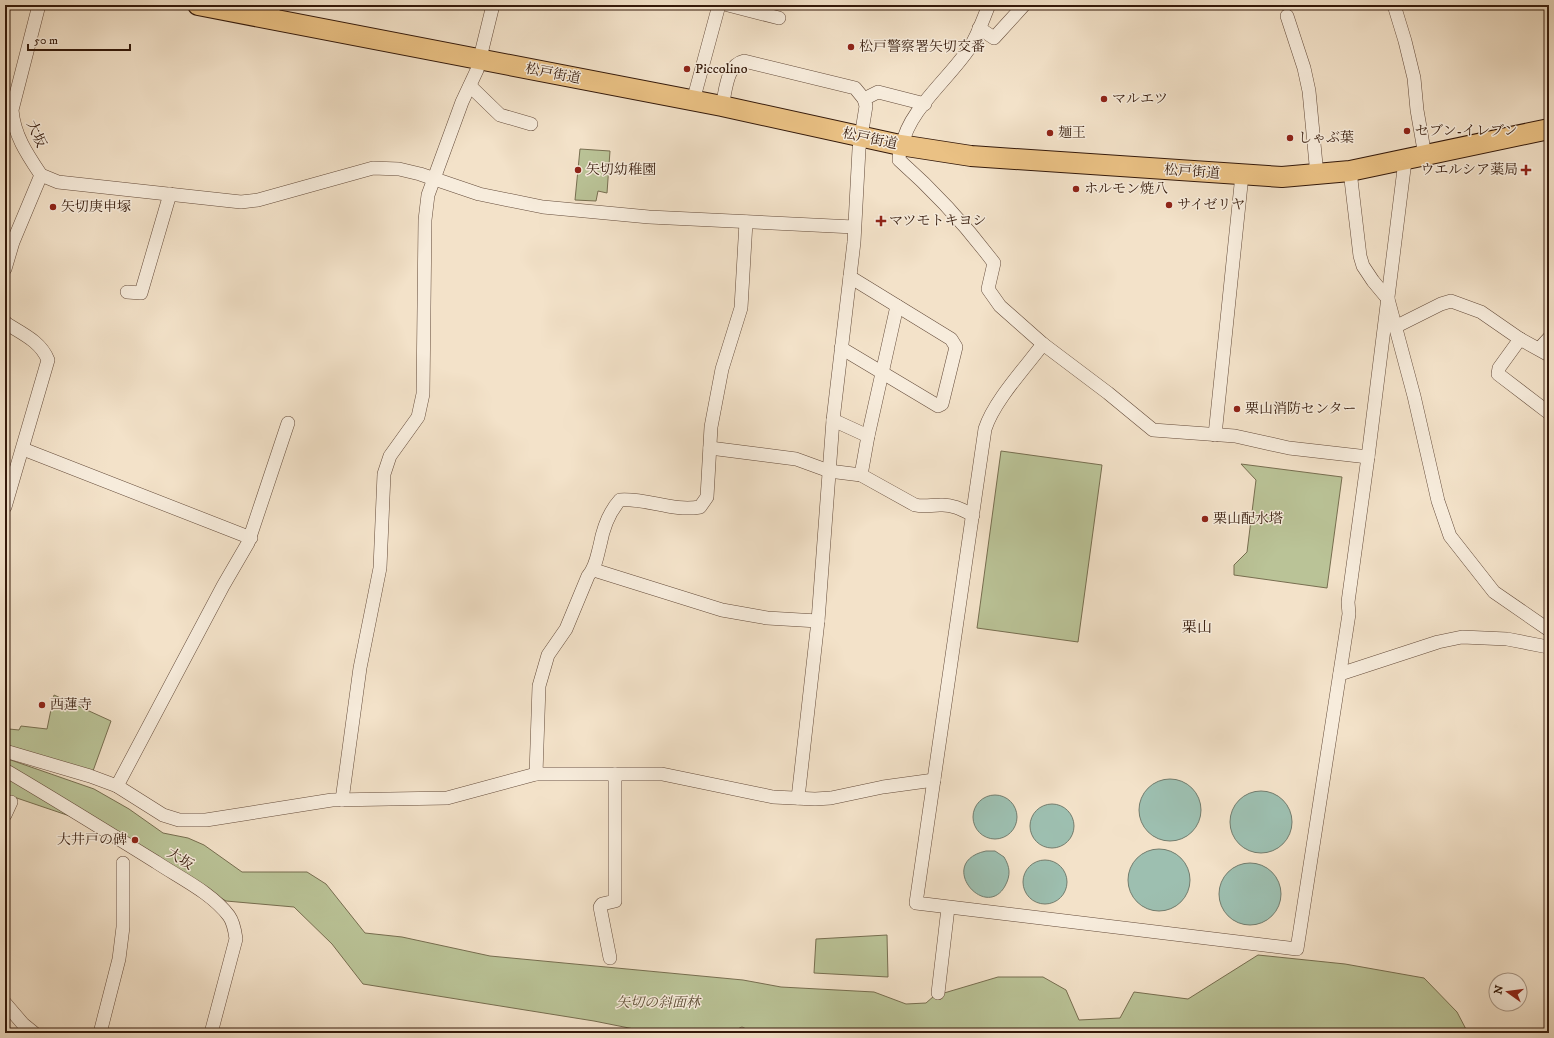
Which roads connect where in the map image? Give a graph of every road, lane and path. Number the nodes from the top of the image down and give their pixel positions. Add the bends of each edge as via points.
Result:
1 (39, 5) edge
2 (198, 5) edge
3 (493, 5) edge
4 (719, 5) edge
5 (728, 5) edge
6 (989, 5) edge
7 (1024, 5) edge
8 (1394, 5) edge
9 (273, 12) edge
10 (1286, 16) dead end
11 (779, 18) dead end
12 (979, 28) junction
13 (480, 60) junction
14 (470, 86) junction
15 (864, 99) junction
16 (693, 101) junction
17 (925, 104) junction
18 (722, 106) junction
19 (5, 115) edge
20 (531, 124) dead end
21 (13, 127) junction
22 (1549, 129) edge
23 (860, 137) junction
24 (901, 146) junction
25 (1425, 156) junction
26 (1405, 161) junction
27 (1350, 171) junction
28 (41, 175) junction
29 (1242, 175) junction
30 (1317, 175) junction
31 (434, 179) junction
32 (170, 194) junction
33 (746, 222) junction
34 (854, 227) junction
35 (5, 269) edge
36 (850, 277) junction
37 (127, 292) dead end
38 (1388, 299) junction
39 (897, 306) junction
40 (5, 322) edge
41 (1395, 327) junction
42 (1549, 338) edge
43 (1520, 339) junction
44 (1043, 344) junction
45 (841, 348) junction
46 (1544, 352) edge
47 (882, 371) junction
48 (1549, 412) edge
49 (833, 420) junction
50 (288, 423) dead end
51 (1215, 435) junction
52 (868, 436) junction
53 (710, 448) junction
54 (23, 449) junction
55 (1368, 457) junction
56 (829, 470) junction
57 (861, 475) junction
58 (5, 507) edge
59 (973, 515) junction
60 (251, 538) junction
61 (594, 570) junction
62 (818, 621) junction
63 (1549, 630) edge
64 (1549, 645) edge
65 (1340, 674) junction
66 (5, 752) edge
67 (5, 770) edge
68 (536, 774) junction
69 (615, 774) junction
70 (934, 780) junction
71 (117, 786) junction
72 (798, 798) junction
73 (342, 800) junction
74 (11, 802) dead end
75 (5, 815) edge
76 (123, 863) dead end
77 (948, 908) junction
78 (610, 958) dead end
79 (938, 993) dead end
80 (5, 1002) edge
81 (34, 1033) edge
82 (100, 1033) edge
83 (211, 1033) edge

1 - 21 street, 大坂 via 12,110
2 - 9 main road, 松戸街道
3 - 13 street
4 - 16 street
5 - 11 street
6 - 12 street
7 - 12 street via 994,38
8 - 25 street via 1414,78 1416,110
9 - 13 main road, 松戸街道
10 - 30 street via 1304,68 1309,92
12 - 17 street via 970,47
13 - 14 street
13 - 16 main road, 松戸街道
14 - 20 street via 500,115
14 - 31 street
15 - 17 street via 878,92
15 - 18 street via 855,88 744,61 732,67
15 - 23 street via 866,106
16 - 18 main road, 松戸街道
17 - 24 street via 904,134
18 - 23 main road, 松戸街道
19 - 21 street
21 - 28 street, 大坂
22 - 25 main road, 松戸街道
23 - 24 main road, 松戸街道
23 - 34 street
24 - 29 main road, 松戸街道 via 971,156
24 - 44 street via 899,160 942,202 994,263 988,288 990,293 1000,306
25 - 26 main road, 松戸街道
26 - 27 main road, 松戸街道
26 - 38 street
27 - 30 main road, 松戸街道
27 - 38 street via 1363,266
28 - 32 street via 58,182
28 - 35 street via 13,242
29 - 30 main road, 松戸街道
29 - 51 street
31 - 32 street via 399,169 373,168 258,200 241,202
31 - 33 street via 479,194 543,207 649,217
31 - 73 street via 428,195 425,220 423,394 418,417 390,456 384,474 380,568 360,668
32 - 37 street via 142,293
33 - 34 street
33 - 53 street via 741,308 722,369 711,427
34 - 36 street
36 - 39 street
36 - 45 street
38 - 41 street
38 - 55 street
39 - 47 street
39 - 47 street via 951,339 956,347 942,404 938,406
40 - 54 street via 38,344 48,360
41 - 43 street via 1451,301 1481,312
41 - 63 street via 1438,501 1450,536 1494,592
42 - 46 street
43 - 46 street
43 - 48 street via 1499,368 1498,374
44 - 51 street via 1152,430
44 - 59 street via 988,418 984,429
45 - 47 street
45 - 49 street
47 - 52 street
49 - 52 street
49 - 56 street
50 - 60 street
51 - 55 street via 1235,436 1289,448
52 - 57 street
53 - 56 street via 796,459
53 - 61 street via 706,497 700,507 677,509 634,499 620,500 612,509
54 - 58 street
54 - 60 street
55 - 65 street
56 - 57 street
56 - 62 street
57 - 59 street via 915,506 941,504
59 - 70 street
60 - 71 street
61 - 62 street via 722,610 767,618
61 - 68 street via 588,576 566,629 548,655 542,672 539,686
62 - 72 street
64 - 65 street via 1462,637 1438,642
65 - 77 street via 1297,949
66 - 71 street
67 - 83 street, 大坂 via 182,879 213,900 230,917 236,939
68 - 69 street
68 - 73 street via 447,798
69 - 72 street via 662,774 773,797
69 - 78 street via 615,901 602,904 600,907
70 - 72 street via 831,798
70 - 77 street via 916,903
71 - 73 street via 163,815 179,820 206,820 287,806
74 - 75 street
76 - 82 street via 123,927 119,959
77 - 79 street
80 - 81 street

